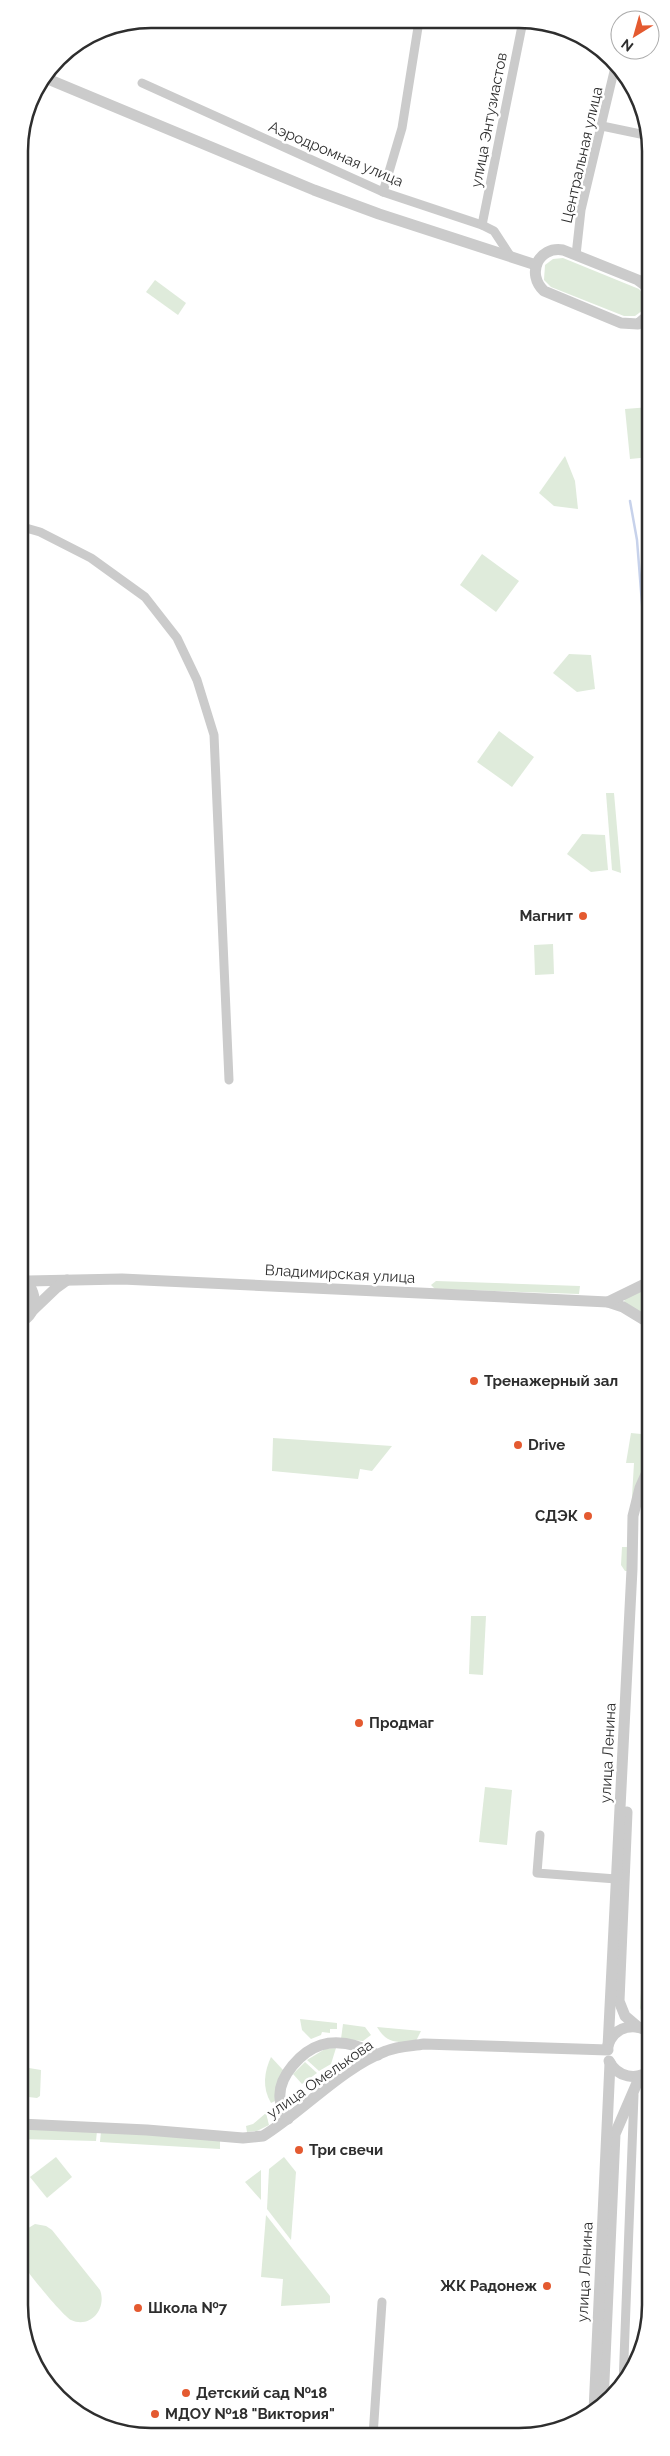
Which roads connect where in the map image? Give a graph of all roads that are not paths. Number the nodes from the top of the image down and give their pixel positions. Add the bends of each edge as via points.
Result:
1 (417, 28) edge
2 (522, 28) edge
3 (614, 73) edge
4 (50, 80) edge
5 (142, 83) dead end
6 (602, 126) junction
7 (641, 134) edge
8 (383, 192) junction
9 (482, 225) junction
10 (576, 255) junction
11 (511, 257) junction
12 (536, 265) junction
13 (642, 283) edge
14 (642, 322) edge
15 (28, 529) edge
16 (229, 1080) dead end
17 (28, 1278) edge
18 (69, 1279) junction
19 (28, 1283) edge
20 (642, 1285) edge
21 (608, 1302) junction
22 (32, 1310) junction
23 (28, 1315) edge
24 (642, 1318) edge
25 (642, 1483) edge
26 (642, 1501) edge
27 (540, 1835) dead end
28 (616, 1879) junction
29 (638, 2027) junction
30 (642, 2029) edge
31 (608, 2049) junction
32 (378, 2055) junction
33 (610, 2063) junction
34 (640, 2076) joint
35 (634, 2091) junction
36 (288, 2119) junction
37 (28, 2124) edge
38 (611, 2134) junction
39 (382, 2302) dead end
40 (624, 2371) edge
41 (603, 2395) edge
42 (595, 2403) edge
43 (374, 2428) edge

1 - 8 street via 402,128
2 - 9 street, улица Энтузиастов
3 - 6 street, Центральная улица
4 - 11 street via 314,190
5 - 8 street, Аэродромная улица
6 - 7 street
6 - 10 street, Центральная улица via 581,210
8 - 9 street, Аэродромная улица
9 - 11 street, Аэродромная улица via 494,231
10 - 12 street via 559,249 543,255
10 - 13 street
11 - 12 street
12 - 14 street via 538,284 553,296 626,325
15 - 16 street via 90,558 145,597 177,638 197,680 214,735
17 - 18 street, Владимирская улица
18 - 21 street, Владимирская улица via 122,1278
18 - 22 street
19 - 22 street via 34,1291
20 - 21 street, Владимирская улица
21 - 24 street, Владимирская улица
22 - 23 street
25 - 28 street, улица Ленина via 633,1516
26 - 29 street, улица Ленина via 637,1516 619,2001 625,2016
27 - 28 street via 537,1873
28 - 31 street, улица Ленина
29 - 30 street
29 - 31 street via 622,2028 615,2033
31 - 32 street, улица Омелькова via 424,2044
31 - 33 street, улица Ленина
32 - 36 street, улица Омелькова via 328,2087
32 - 36 street via 361,2046 340,2043 322,2045 308,2052 282,2083 279,2096
33 - 34 street via 623,2075
33 - 38 street, улица Ленина
34 - 35 street
35 - 38 street
35 - 40 street
36 - 37 street, улица Омелькова via 263,2136 243,2138
38 - 41 street, улица Ленина
38 - 42 street, улица Ленина
39 - 43 street

